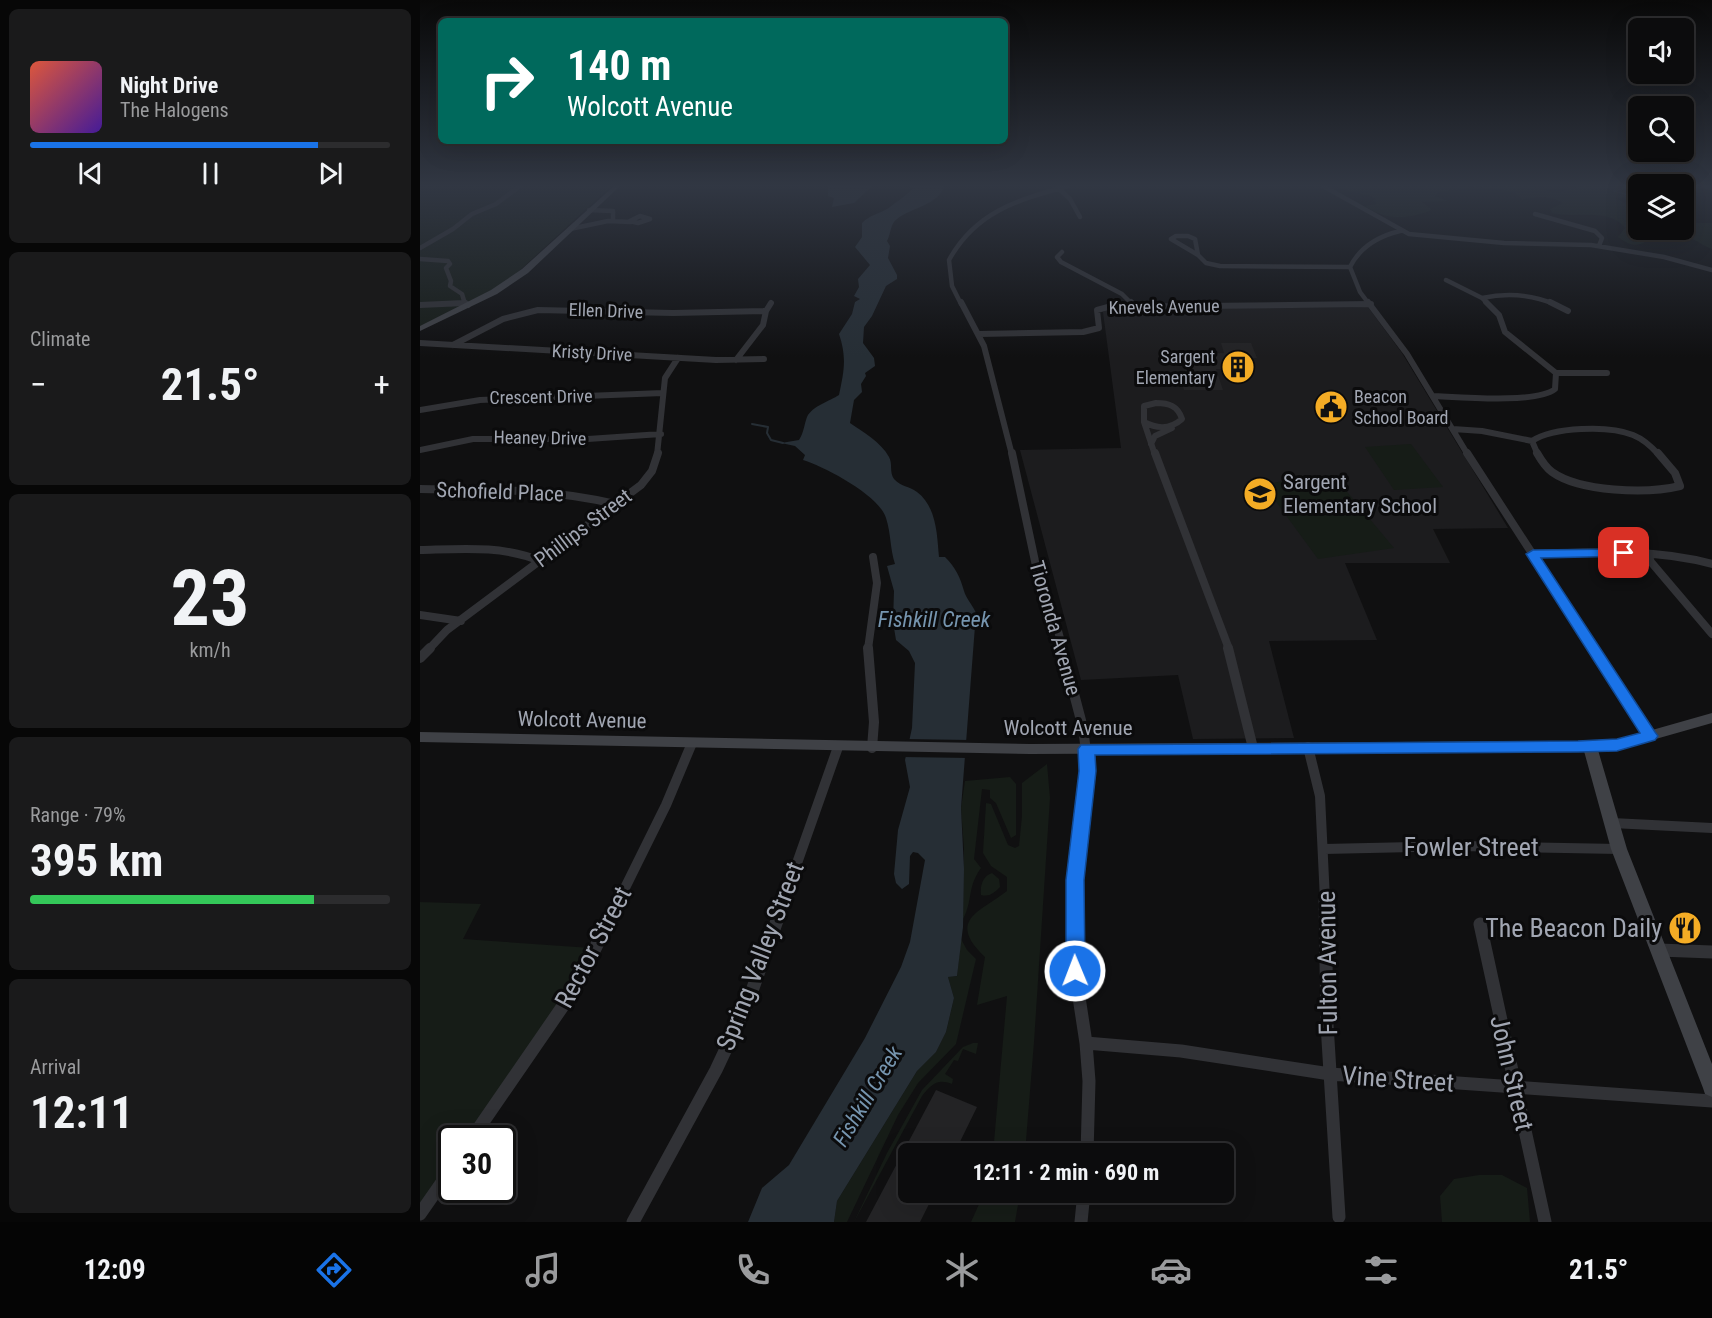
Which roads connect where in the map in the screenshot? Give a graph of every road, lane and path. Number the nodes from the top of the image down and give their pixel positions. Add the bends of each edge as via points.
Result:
1 (554, 243) edge
2 (961, 243) edge
3 (1178, 243) edge
4 (1194, 243) edge
5 (1371, 243) edge
6 (1526, 243) edge
7 (1600, 243) edge
8 (1599, 246) junction
9 (1062, 252) dead end
10 (1198, 255) junction
11 (420, 259) edge
12 (1350, 267) junction
13 (1712, 270) edge
14 (1446, 280) dead end
15 (1482, 298) junction
16 (771, 303) dead end
17 (466, 304) junction
18 (1371, 304) junction
19 (420, 305) edge
20 (1135, 306) junction
21 (766, 311) junction
22 (1568, 311) dead end
23 (420, 329) edge
24 (979, 334) junction
25 (420, 343) edge
26 (453, 345) junction
27 (678, 358) junction
28 (764, 359) dead end
29 (736, 360) junction
30 (1556, 373) junction
31 (1607, 373) dead end
32 (663, 393) junction
33 (1433, 396) junction
34 (420, 410) edge
35 (1144, 422) junction
36 (1181, 422) junction
37 (1453, 429) junction
38 (661, 434) junction
39 (1532, 441) junction
40 (1151, 444) junction
41 (420, 450) edge
42 (420, 489) edge
43 (615, 504) junction
44 (420, 550) edge
45 (1647, 553) junction
46 (1533, 554) junction
47 (873, 557) dead end
48 (540, 561) junction
49 (1712, 564) edge
50 (420, 615) edge
51 (461, 621) junction
52 (1712, 634) edge
53 (420, 658) edge
54 (1712, 718) edge
55 (1650, 736) junction
56 (420, 737) edge
57 (692, 743) junction
58 (1590, 746) junction
59 (838, 747) junction
60 (1253, 747) junction
61 (1308, 747) junction
62 (877, 748) junction
63 (1086, 749) junction
64 (1612, 823) junction
65 (1712, 828) edge
66 (1324, 849) junction
67 (1619, 849) junction
68 (1479, 924) dead end
69 (1659, 950) junction
70 (1712, 952) edge
71 (1086, 1043) junction
72 (1330, 1074) junction
73 (1515, 1088) junction
74 (1712, 1088) edge
75 (1712, 1101) edge
76 (481, 1125) edge
77 (1087, 1143) edge
78 (438, 1188) edge
79 (1083, 1203) edge
80 (420, 1214) edge
81 (1340, 1217) dead end
82 (633, 1222) edge
83 (1081, 1222) edge
84 (1545, 1222) edge

1 - 17 main road via 525,271 494,292
2 - 24 street, Tioronda Avenue via 950,258 952,286
3 - 10 street
4 - 10 street
5 - 12 street via 1358,252
6 - 8 street
7 - 8 street
8 - 13 street
9 - 20 street via 1057,256 1061,262 1122,294
10 - 12 street via 1220,266
11 - 17 street via 448,261 450,286 462,294
12 - 18 street via 1360,292
14 - 15 street
15 - 22 street via 1520,295 1549,301
15 - 30 street via 1499,315 1504,332
16 - 21 street
17 - 19 street
17 - 23 main road
18 - 20 street, Knevels Avenue
18 - 33 street
20 - 24 street, Knevels Avenue via 1099,308 1100,325 1083,332
21 - 26 street, Ellen Drive via 538,310 503,319
21 - 29 street via 764,325
24 - 63 street, Tioronda Avenue via 1010,443 1039,580 1054,620
25 - 26 street, Kristy Drive
26 - 27 street, Kristy Drive
27 - 29 street, Kristy Drive
27 - 32 street, Phillips Street via 665,378
28 - 29 street, Kristy Drive
30 - 31 street
30 - 33 street via 1556,387 1545,395
32 - 34 street, Crescent Drive via 479,398
32 - 38 street, Phillips Street
33 - 37 street
35 - 36 street via 1161,427
35 - 36 street via 1144,406 1155,403 1178,408
35 - 40 street
36 - 40 street via 1155,436
37 - 39 street
37 - 46 street
38 - 41 street, Heaney Drive via 578,439 471,438
38 - 43 street, Phillips Street via 652,471 641,485
39 - 39 street via 1550,471 1570,481 1608,488 1680,486 1678,476 1653,447 1631,433 1575,430 1541,435
40 - 60 street via 1227,642
42 - 43 street, Schofield Place via 554,493
43 - 48 street, Phillips Street
44 - 48 street via 504,552
45 - 46 street
45 - 49 street
45 - 52 street
46 - 55 street
47 - 62 street via 878,583 868,645
48 - 51 street, Phillips Street
50 - 51 street
51 - 53 street, Phillips Street
54 - 55 main road, Wolcott Avenue
55 - 58 main road, Wolcott Avenue via 1617,745
56 - 57 main road, Wolcott Avenue
57 - 59 main road, Wolcott Avenue
57 - 76 street, Rector Street via 666,805 576,987
58 - 61 main road, Wolcott Avenue
58 - 64 main road
59 - 62 main road, Wolcott Avenue
59 - 82 street, Spring Valley Street via 748,1002 716,1070
60 - 61 main road, Wolcott Avenue
60 - 63 main road, Wolcott Avenue
61 - 66 street, Fulton Avenue via 1320,796
62 - 63 main road, Wolcott Avenue
63 - 71 street, Tioronda Avenue via 1088,767 1075,880 1075,971
64 - 65 street
64 - 67 main road
66 - 67 street, Fowler Street
66 - 72 street, Fulton Avenue
67 - 69 main road
68 - 73 street, John Street
69 - 70 street
69 - 74 main road
71 - 72 street, Vine Street via 1181,1052
71 - 77 street, Tioronda Avenue
72 - 73 street, Vine Street
72 - 81 street, Fulton Avenue
73 - 75 street, Vine Street
73 - 84 street, John Street
78 - 80 street
79 - 83 street

